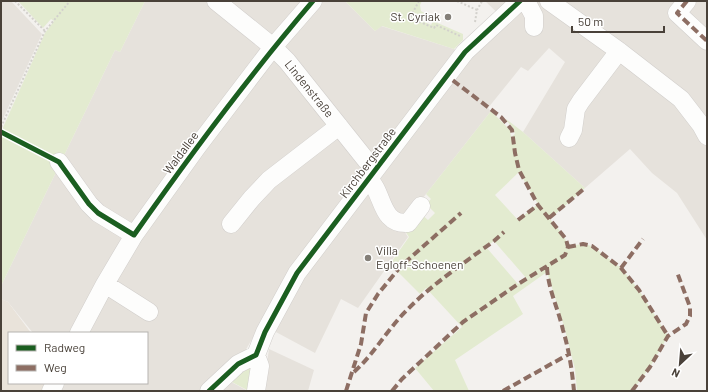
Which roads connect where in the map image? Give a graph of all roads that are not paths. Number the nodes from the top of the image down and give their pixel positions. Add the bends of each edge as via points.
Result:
1 (216, 1) edge
2 (313, 1) edge
3 (520, 1) edge
4 (526, 1) edge
5 (549, 1) edge
6 (687, 1) edge
7 (534, 27) dead end
8 (707, 41) edge
9 (273, 48) junction
10 (619, 51) junction
11 (339, 126) junction
12 (707, 136) edge
13 (569, 138) dead end
14 (59, 162) dead end
15 (372, 173) junction
16 (421, 206) dead end
17 (231, 224) dead end
18 (134, 236) junction
19 (105, 284) junction
20 (149, 312) dead end
21 (80, 332) edge
22 (256, 355) junction
23 (209, 391) edge
24 (256, 391) edge

1 - 9 street, Lindenstraße
2 - 9 street, Waldallee
3 - 15 street, Kirchbergstraße via 465,52
4 - 7 street via 534,16
5 - 10 street
6 - 8 street via 677,13
9 - 11 street, Lindenstraße
9 - 18 street, Waldallee via 197,147
10 - 12 street via 681,99
10 - 13 street via 576,109 573,130
11 - 15 street, Lindenstraße via 366,160
11 - 17 street via 269,180
14 - 18 street via 98,213
15 - 16 street, Lindenstraße via 372,182 384,210 395,220 408,223
15 - 22 street, Kirchbergstraße via 296,273
18 - 19 street, Waldallee
19 - 20 street
19 - 21 street, Waldallee
22 - 23 street via 238,364
22 - 24 street via 260,366

